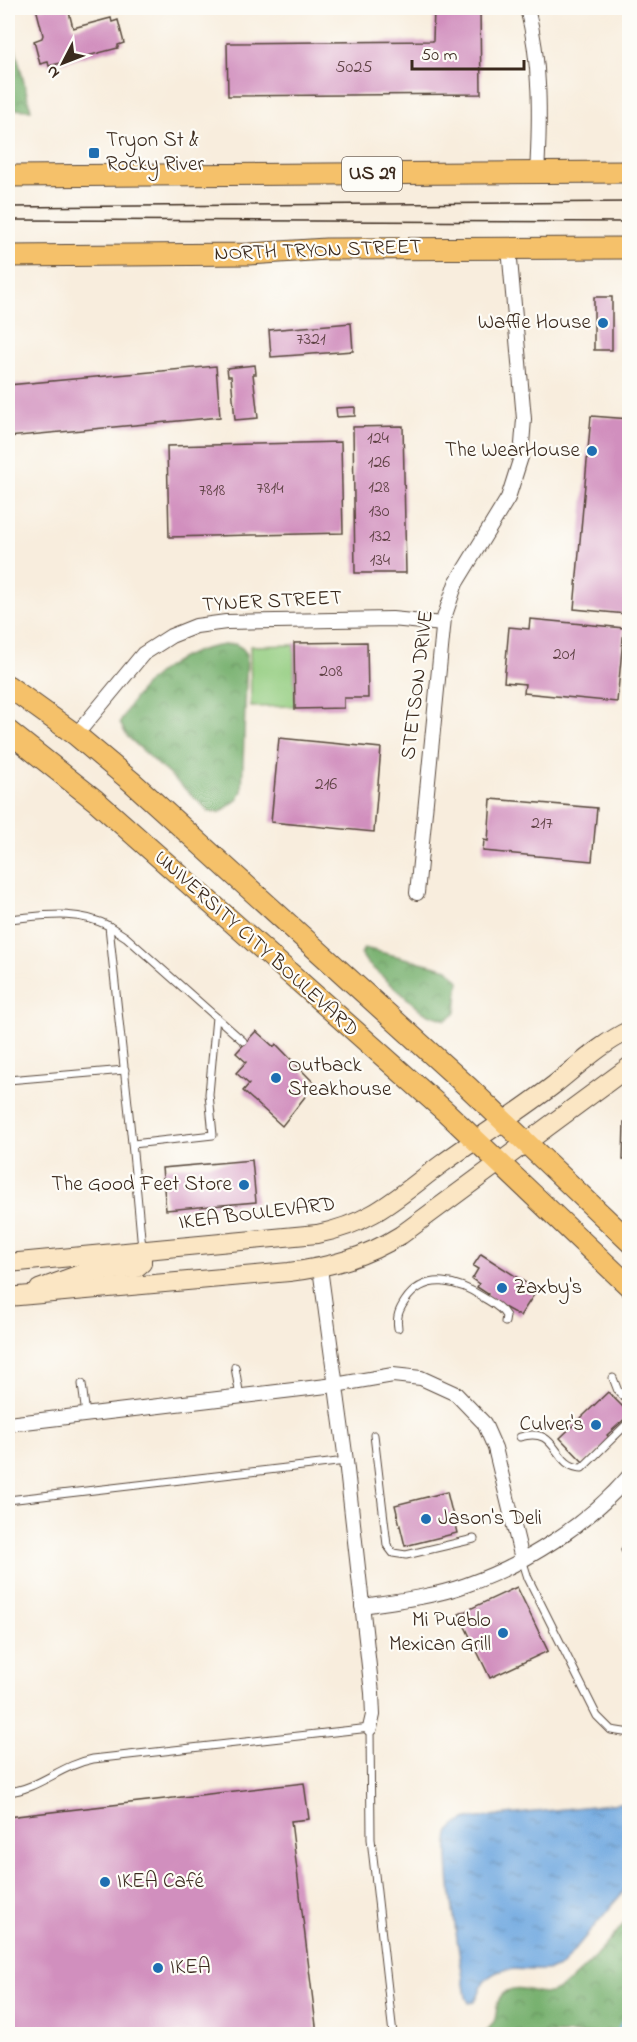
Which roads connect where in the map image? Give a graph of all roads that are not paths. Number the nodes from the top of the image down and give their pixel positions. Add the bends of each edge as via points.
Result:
1 (527, 8) edge
2 (8, 167) edge
3 (630, 172) edge
4 (537, 174) junction
5 (49, 175) junction
6 (8, 176) edge
7 (509, 248) junction
8 (630, 248) edge
9 (8, 256) edge
10 (443, 624) junction
11 (8, 687) edge
12 (8, 731) edge
13 (76, 735) junction
14 (417, 892) dead end
15 (8, 919) edge
16 (109, 926) junction
17 (216, 1017) junction
18 (630, 1030) edge
19 (243, 1041) dead end
20 (630, 1066) edge
21 (125, 1070) junction
22 (8, 1080) edge
23 (503, 1120) junction
24 (475, 1140) junction
25 (133, 1143) junction
26 (527, 1143) junction
27 (499, 1163) junction
28 (630, 1242) edge
29 (142, 1250) junction
30 (8, 1263) edge
31 (320, 1268) junction
32 (630, 1287) edge
33 (14, 1297) edge
34 (505, 1322) dead end
35 (398, 1328) dead end
36 (235, 1366) dead end
37 (613, 1378) dead end
38 (82, 1384) dead end
39 (335, 1385) junction
40 (240, 1396) junction
41 (630, 1403) edge
42 (86, 1415) junction
43 (630, 1421) edge
44 (8, 1424) edge
45 (374, 1435) dead end
46 (520, 1437) dead end
47 (346, 1461) junction
48 (630, 1475) edge
49 (8, 1500) edge
50 (474, 1539) dead end
51 (522, 1559) junction
52 (362, 1606) junction
53 (370, 1728) junction
54 (630, 1732) edge
55 (8, 1792) edge
56 (393, 2034) edge

1 - 4 street via 534,35 540,112
2 - 5 main road
3 - 4 main road, US 29
4 - 5 main road, US 29
5 - 6 main road
7 - 8 main road, NORTH TRYON STREET
7 - 9 main road, NORTH TRYON STREET
7 - 10 street, STETSON DRIVE via 524,419 521,457 508,498 456,583
10 - 13 street, TYNER STREET via 382,619 196,626 143,654
10 - 14 street, STETSON DRIVE
11 - 13 main road, UNIVERSITY CITY BOULEVARD
12 - 24 main road, UNIVERSITY CITY BOULEVARD via 95,800
13 - 23 main road, UNIVERSITY CITY BOULEVARD
15 - 16 lane via 71,914 94,918
16 - 17 lane
16 - 21 lane
17 - 19 lane
17 - 25 lane via 209,1083 213,1135
18 - 23 street, IKEA BOULEVARD
20 - 26 street
21 - 22 lane
21 - 25 lane
23 - 24 street, IKEA BOULEVARD
23 - 26 main road, UNIVERSITY CITY BOULEVARD
24 - 27 main road, UNIVERSITY CITY BOULEVARD
24 - 29 street, IKEA BOULEVARD via 391,1205 350,1226 317,1234
25 - 29 lane
26 - 27 street
26 - 28 main road, UNIVERSITY CITY BOULEVARD
27 - 31 street via 390,1242 351,1260
27 - 32 main road, UNIVERSITY CITY BOULEVARD
29 - 30 street, IKEA BOULEVARD
29 - 33 street via 142,1263 136,1268 83,1273
31 - 33 street
31 - 39 street
34 - 35 lane via 502,1309 468,1287 438,1281 418,1287 409,1296 397,1316
36 - 40 lane
37 - 41 lane via 618,1391
38 - 42 lane
39 - 40 street
39 - 47 street
39 - 51 street via 407,1376 433,1382 466,1402 495,1448
40 - 42 street
42 - 44 street
43 - 46 lane via 582,1468 575,1468 541,1435
45 - 50 lane via 387,1545 393,1553 406,1555
47 - 49 lane
47 - 52 street
48 - 51 street via 574,1524
51 - 52 street via 465,1586
51 - 54 lane via 597,1716 611,1730
52 - 53 street via 373,1699
53 - 55 lane via 78,1762 28,1789
53 - 56 lane via 371,1839

